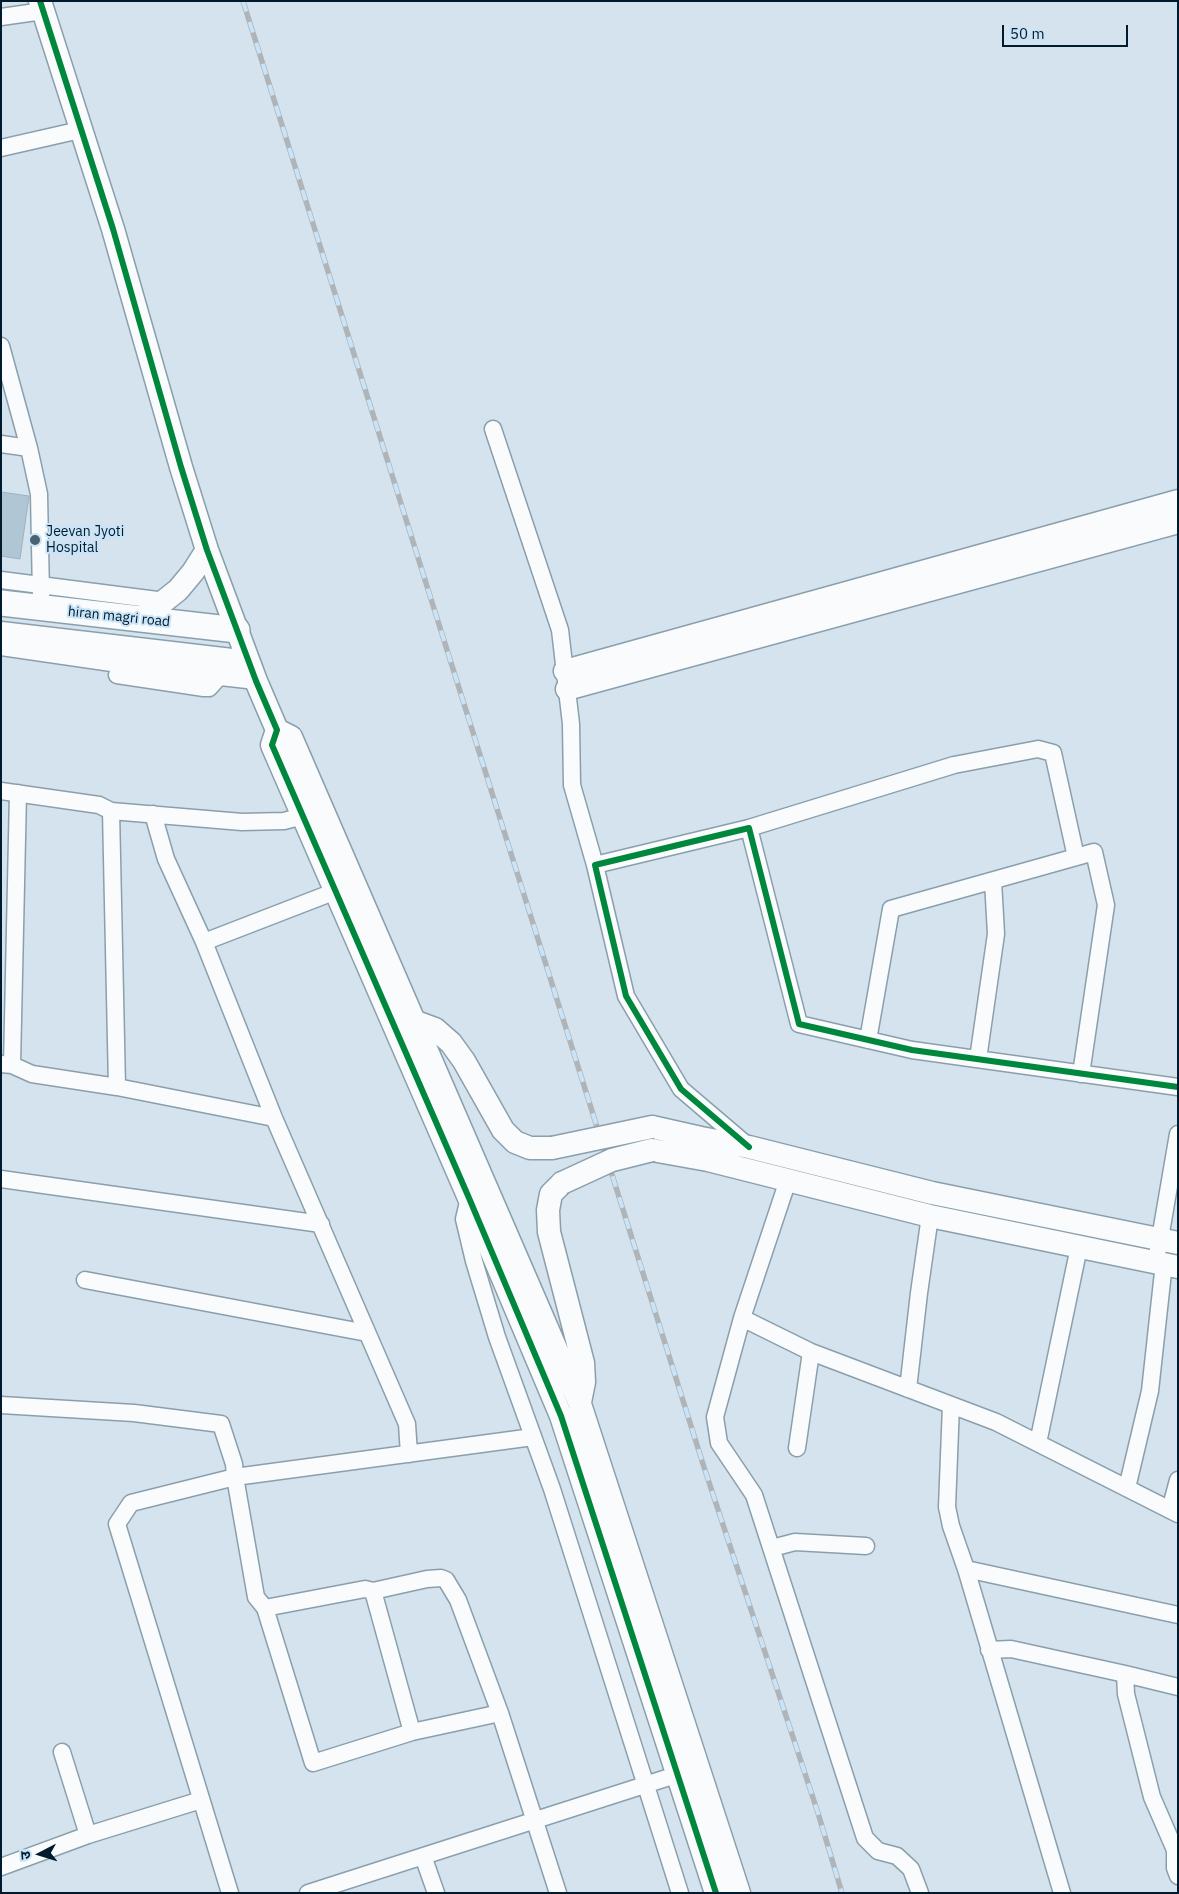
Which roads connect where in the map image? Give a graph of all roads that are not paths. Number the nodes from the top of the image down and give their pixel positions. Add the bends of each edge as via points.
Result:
1 (41, 6) edge
2 (1, 17) edge
3 (80, 130) junction
4 (1, 148) edge
5 (1, 346) edge
6 (493, 430) dead end
7 (1, 444) edge
8 (29, 448) junction
9 (1178, 501) edge
10 (1178, 522) edge
11 (207, 550) junction
12 (1, 580) edge
13 (40, 597) junction
14 (165, 602) junction
15 (1, 603) edge
16 (140, 620) junction
17 (237, 630) junction
18 (1, 634) edge
19 (1, 648) edge
20 (1, 658) edge
21 (252, 672) junction
22 (220, 677) junction
23 (566, 680) junction
24 (277, 730) junction
25 (9, 792) edge
26 (111, 811) junction
27 (154, 814) junction
28 (303, 816) junction
29 (749, 828) junction
30 (1076, 857) junction
31 (594, 865) junction
32 (994, 880) junction
33 (336, 891) junction
34 (204, 942) junction
35 (416, 1022) junction
36 (868, 1040) junction
37 (978, 1059) junction
38 (7, 1064) edge
39 (1081, 1074) junction
40 (117, 1087) junction
41 (1178, 1087) edge
42 (274, 1118) junction
43 (1178, 1134) edge
44 (749, 1147) junction
45 (1, 1179) edge
46 (788, 1180) junction
47 (469, 1198) junction
48 (930, 1216) junction
49 (321, 1224) junction
50 (1169, 1241) edge
51 (1079, 1247) junction
52 (1166, 1264) edge
53 (85, 1280) dead end
54 (742, 1318) junction
55 (367, 1333) junction
56 (811, 1352) junction
57 (908, 1389) junction
58 (580, 1404) junction
59 (1, 1405) edge
60 (951, 1405) junction
61 (533, 1437) junction
62 (1038, 1443) junction
63 (797, 1448) dead end
64 (409, 1454) junction
65 (235, 1477) junction
66 (1178, 1480) edge
67 (1127, 1488) junction
68 (1174, 1511) edge
69 (866, 1546) dead end
70 (772, 1548) junction
71 (966, 1569) junction
72 (374, 1591) junction
73 (265, 1608) junction
74 (1178, 1615) edge
75 (989, 1650) junction
76 (1125, 1674) junction
77 (1178, 1687) edge
78 (500, 1713) junction
79 (412, 1732) junction
80 (62, 1752) dead end
81 (678, 1774) junction
82 (646, 1785) junction
83 (201, 1800) junction
84 (535, 1820) junction
85 (88, 1835) junction
86 (1176, 1850) edge
87 (422, 1856) junction
88 (1, 1867) edge
89 (1178, 1876) edge
90 (312, 1892) edge
91 (230, 1893) edge
92 (436, 1893) edge
93 (558, 1893) edge
94 (680, 1893) edge
95 (716, 1893) edge
96 (739, 1893) edge
97 (920, 1893) edge
98 (1062, 1893) edge

1 - 2 street
1 - 3 street
3 - 4 street
3 - 11 street via 113,229
5 - 8 street
6 - 23 street via 560,630
7 - 8 street
8 - 13 street via 39,494
9 - 23 street
10 - 23 street
11 - 14 street via 193,572
11 - 17 street
12 - 13 street
13 - 14 street
13 - 15 main road, hiran magri road
13 - 16 main road, hiran magri road
14 - 16 street
16 - 17 main road, hiran magri road
17 - 21 street
18 - 21 street
19 - 22 street
20 - 22 street via 204,688 210,688
21 - 22 street
21 - 24 street
23 - 31 street via 572,785
24 - 28 street via 272,746
24 - 35 street via 291,737
25 - 26 street via 99,805
25 - 38 street
26 - 27 street
26 - 40 street
27 - 28 street via 242,822 284,821
27 - 34 street via 166,859
28 - 33 street
29 - 30 street via 954,765 1038,749 1053,753
29 - 31 street
29 - 36 street via 799,1024
30 - 32 street
30 - 39 street via 1094,852 1106,905
31 - 44 street via 626,996 681,1089
32 - 36 street via 891,910
32 - 37 street via 996,934
33 - 34 street
33 - 47 street
34 - 42 street
35 - 44 street, bridge via 436,1029 451,1043 503,1130 515,1142 530,1148 552,1148 652,1126
35 - 58 street
36 - 37 street
37 - 39 street
38 - 40 street via 32,1074
39 - 41 street
40 - 42 street
42 - 49 street
43 - 50 street
44 - 50 street via 932,1193
45 - 49 street
46 - 48 street
46 - 54 street
46 - 58 street, bridge via 652,1150 612,1160 562,1183 551,1194 549,1232 583,1364
47 - 61 street via 464,1219 474,1261
47 - 81 street via 561,1416
48 - 51 street
48 - 57 street
49 - 55 street
50 - 52 street
51 - 52 street
51 - 62 street
52 - 67 street via 1150,1391
53 - 55 street
54 - 56 street
54 - 70 street via 716,1417 719,1443 754,1495
55 - 64 street via 407,1424
56 - 57 street
56 - 63 street
57 - 60 street
58 - 96 street
59 - 65 street via 134,1413 221,1424
60 - 62 street
60 - 71 street via 947,1507
61 - 64 street
61 - 82 street
62 - 67 street
64 - 65 street
65 - 73 street via 256,1597
65 - 83 street via 132,1503 117,1524
66 - 68 street
67 - 68 street
69 - 70 street via 795,1542
70 - 97 street via 864,1838 878,1851 897,1856 911,1869
71 - 74 street
71 - 75 street
72 - 73 street via 365,1589
72 - 78 street via 427,1579 446,1580 458,1600
72 - 79 street
73 - 79 street via 313,1763
75 - 76 street via 1011,1650
75 - 98 street
76 - 77 street
76 - 86 street via 1126,1694 1152,1797
78 - 79 street
78 - 84 street
80 - 85 street
81 - 82 street
81 - 95 street
82 - 84 street
82 - 94 street
83 - 85 street
83 - 91 street
84 - 87 street
84 - 93 street
85 - 88 street
86 - 89 street
87 - 90 street
87 - 92 street

